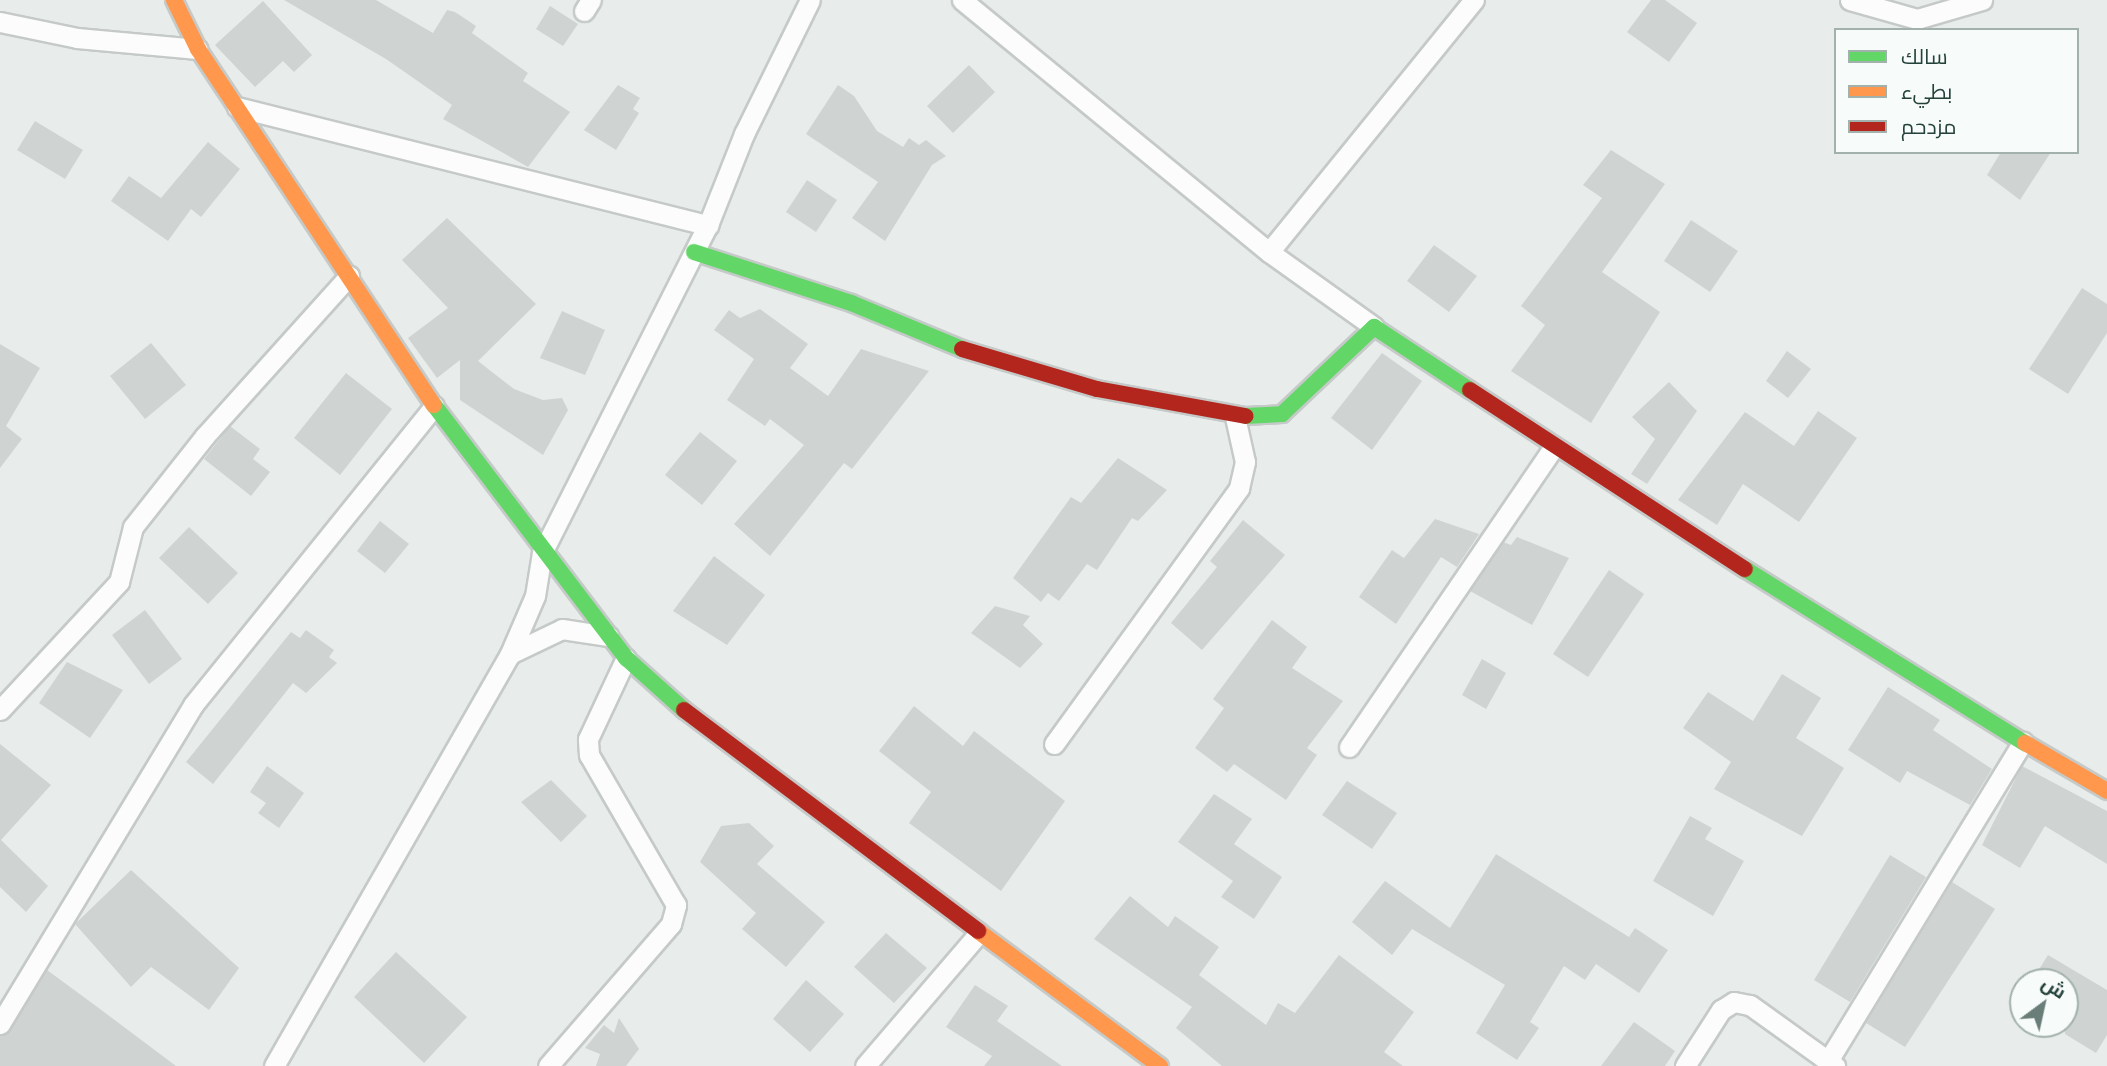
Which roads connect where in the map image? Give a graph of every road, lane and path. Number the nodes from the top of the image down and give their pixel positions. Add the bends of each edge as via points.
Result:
1 (174, 0) edge
2 (810, 0) edge
3 (962, 0) edge
4 (1474, 0) edge
5 (1850, 0) edge
6 (1982, 0) edge
7 (0, 22) edge
8 (198, 49) junction
9 (237, 107) junction
10 (708, 225) junction
11 (694, 252) junction
12 (1269, 252) junction
13 (349, 276) junction
14 (1374, 327) junction
15 (434, 405) junction
16 (1235, 417) junction
17 (1553, 448) junction
18 (542, 553) junction
19 (608, 636) junction
20 (509, 656) junction
21 (626, 658) junction
22 (0, 710) edge
23 (2023, 742) junction
24 (1054, 744) dead end
25 (1349, 747) dead end
26 (2107, 791) edge
27 (979, 933) junction
28 (0, 1024) edge
29 (1832, 1064) edge
30 (274, 1066) edge
31 (548, 1066) edge
32 (865, 1066) edge
33 (1160, 1066) edge
34 (1685, 1066) edge

1 - 8 street
2 - 10 street via 744,134
3 - 12 street
4 - 12 street
5 - 6 street via 1917,19
7 - 8 street via 77,38
8 - 9 street
9 - 10 street
9 - 13 street
10 - 11 street
11 - 16 street via 851,303 953,346 1097,389
11 - 18 street
12 - 14 street
13 - 15 street
13 - 22 street via 204,437 133,527 119,582
14 - 16 street via 1282,415
14 - 17 street
15 - 18 street
15 - 28 street via 193,705
16 - 24 street via 1245,462 1240,488
17 - 23 street
17 - 25 street
18 - 19 street
18 - 20 street via 535,596
19 - 20 street via 562,629 532,639
19 - 21 street
20 - 30 street
21 - 27 street via 688,714
21 - 31 street via 588,739 589,755 676,905 671,924
23 - 26 street
23 - 29 street
27 - 32 street
27 - 33 street
29 - 34 street via 1749,1005 1734,1002 1721,1010

